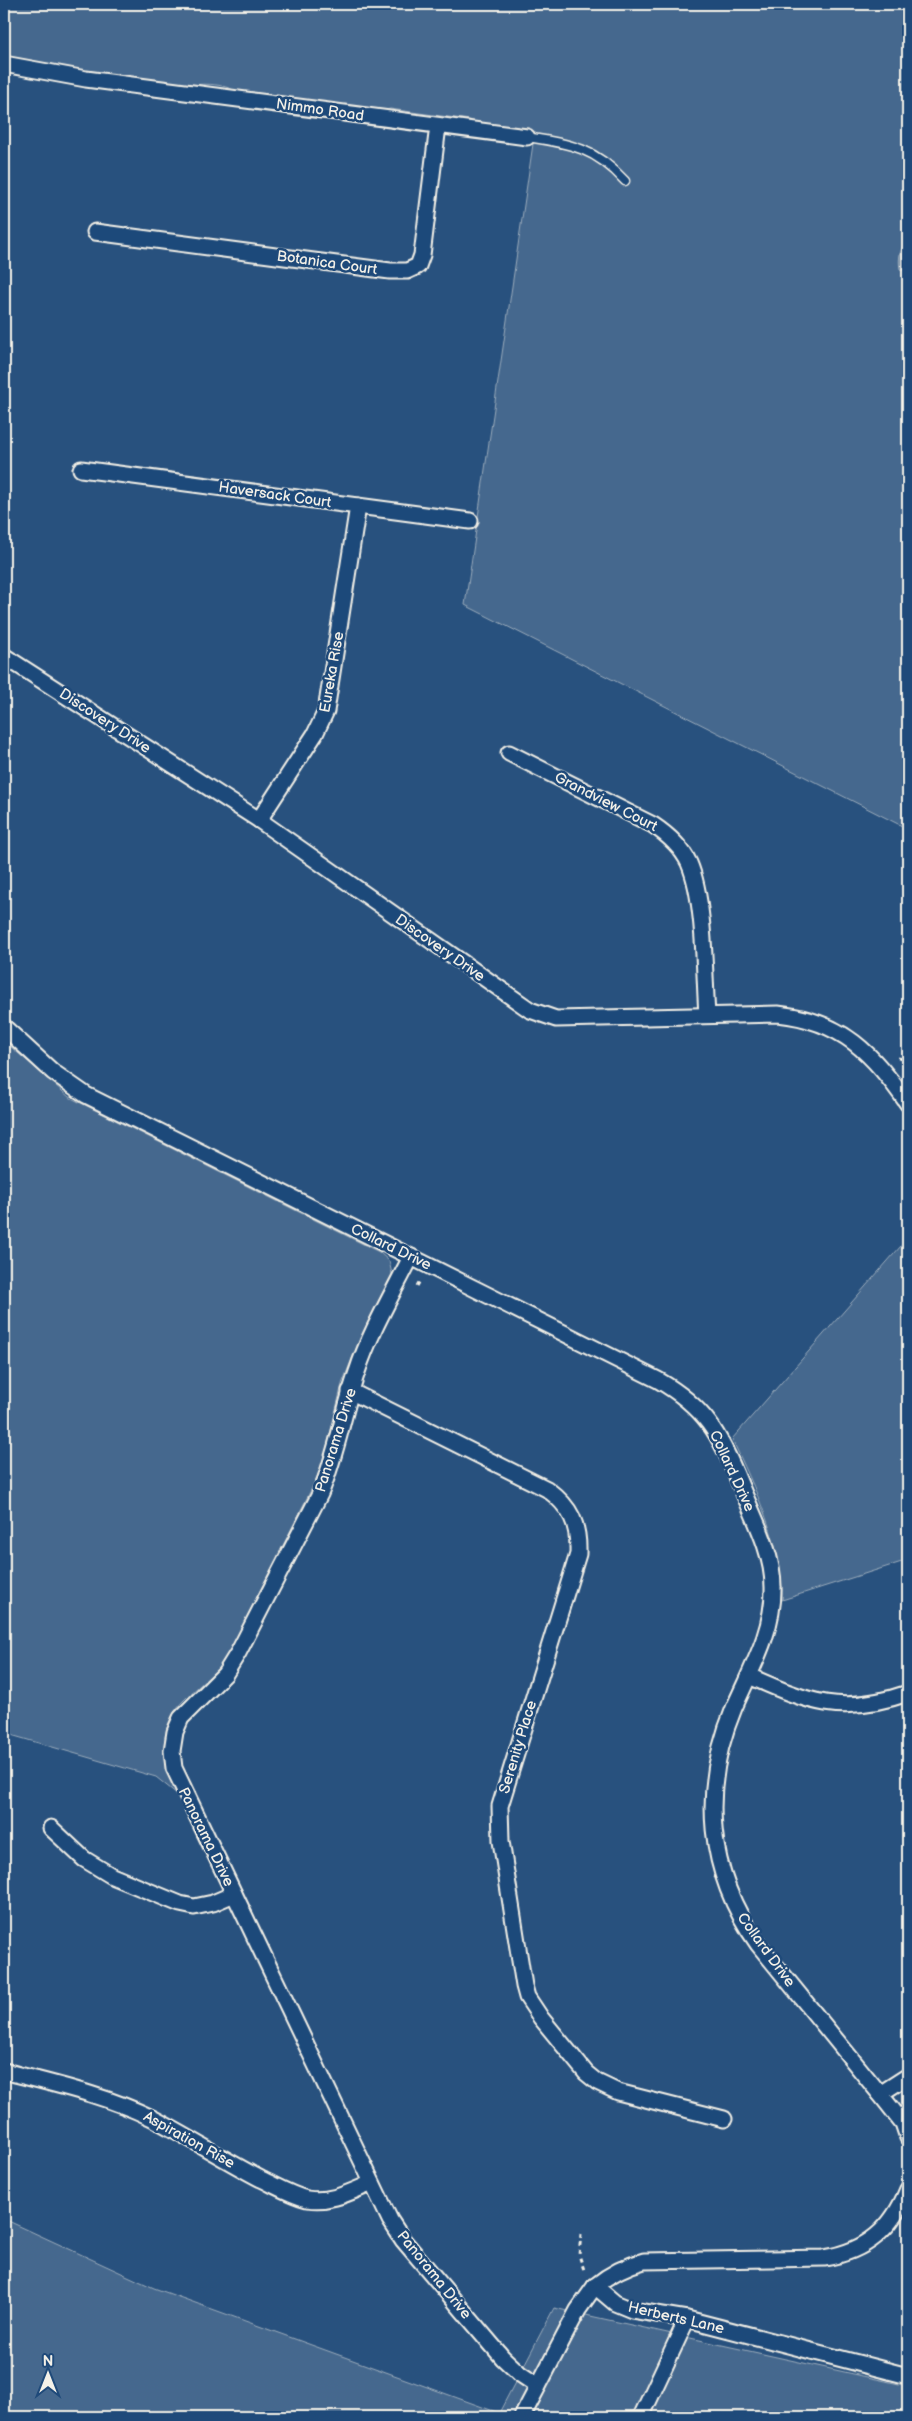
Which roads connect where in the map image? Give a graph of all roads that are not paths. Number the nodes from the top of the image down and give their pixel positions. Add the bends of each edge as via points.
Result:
1 (4, 64) edge
2 (438, 126) junction
3 (527, 137) joint
4 (625, 182) dead end
5 (95, 232) dead end
6 (81, 469) dead end
7 (358, 506) junction
8 (470, 521) dead end
9 (4, 656) edge
10 (509, 753) dead end
11 (259, 820) junction
12 (707, 1015) junction
13 (4, 1028) edge
14 (908, 1104) edge
15 (411, 1257) junction
16 (350, 1391) junction
17 (749, 1676) junction
18 (908, 1693) edge
19 (51, 1828) dead end
20 (234, 1894) junction
21 (4, 2071) edge
22 (908, 2076) edge
23 (880, 2094) junction
24 (724, 2119) dead end
25 (908, 2138) edge
26 (372, 2183) junction
27 (908, 2189) edge
28 (595, 2286) junction
29 (687, 2319) junction
30 (908, 2376) edge
31 (538, 2386) junction
32 (522, 2417) edge
33 (641, 2417) edge

1 - 2 street, Nimmo Road via 86,79
2 - 3 street, Nimmo Road
2 - 5 street, Botanica Court via 422,255 418,266 408,271
3 - 4 lane, Nimmo Road via 563,142 586,150 604,160
6 - 7 street, Haversack Court
7 - 8 street, Haversack Court
7 - 11 street, Eureka Rise via 326,711 315,734
9 - 11 street, Discovery Drive
10 - 12 street, Grandview Court via 653,825 679,847 688,862 698,896
11 - 12 street, Discovery Drive via 516,1002 542,1016 575,1020
12 - 14 street, Discovery Drive via 778,1014 817,1021 854,1040 872,1056
13 - 15 street, Collard Drive via 53,1072 86,1095
15 - 16 street, Panorama Drive via 365,1348
15 - 17 street, Collard Drive via 658,1380 689,1400 710,1424 728,1456 770,1562 772,1606
16 - 20 street, Panorama Drive via 328,1474 252,1630 225,1674 181,1718 175,1732 174,1768
16 - 24 street, Serenity Place via 546,1489 562,1500 573,1518 578,1554 500,1806 501,1841 524,1986 527,1997 541,2018 597,2082 618,2092
17 - 18 street via 796,1696 834,1705 875,1703
17 - 23 street, Collard Drive via 723,1740 713,1798 718,1861 741,1921
19 - 20 street via 84,1859 112,1876 180,1904 194,1907 214,1904
20 - 26 street, Panorama Drive
21 - 26 street, Aspiration Rise via 119,2103 270,2184 306,2198 337,2198
22 - 23 street
23 - 25 street, Collard Drive via 903,2123
26 - 31 street, Panorama Drive via 403,2240 503,2358
27 - 28 street via 892,2220 858,2250 842,2255 644,2261 611,2273
28 - 29 street, Herberts Lane via 632,2310
28 - 31 street via 578,2310
29 - 30 street, Herberts Lane
29 - 33 street
31 - 32 street

